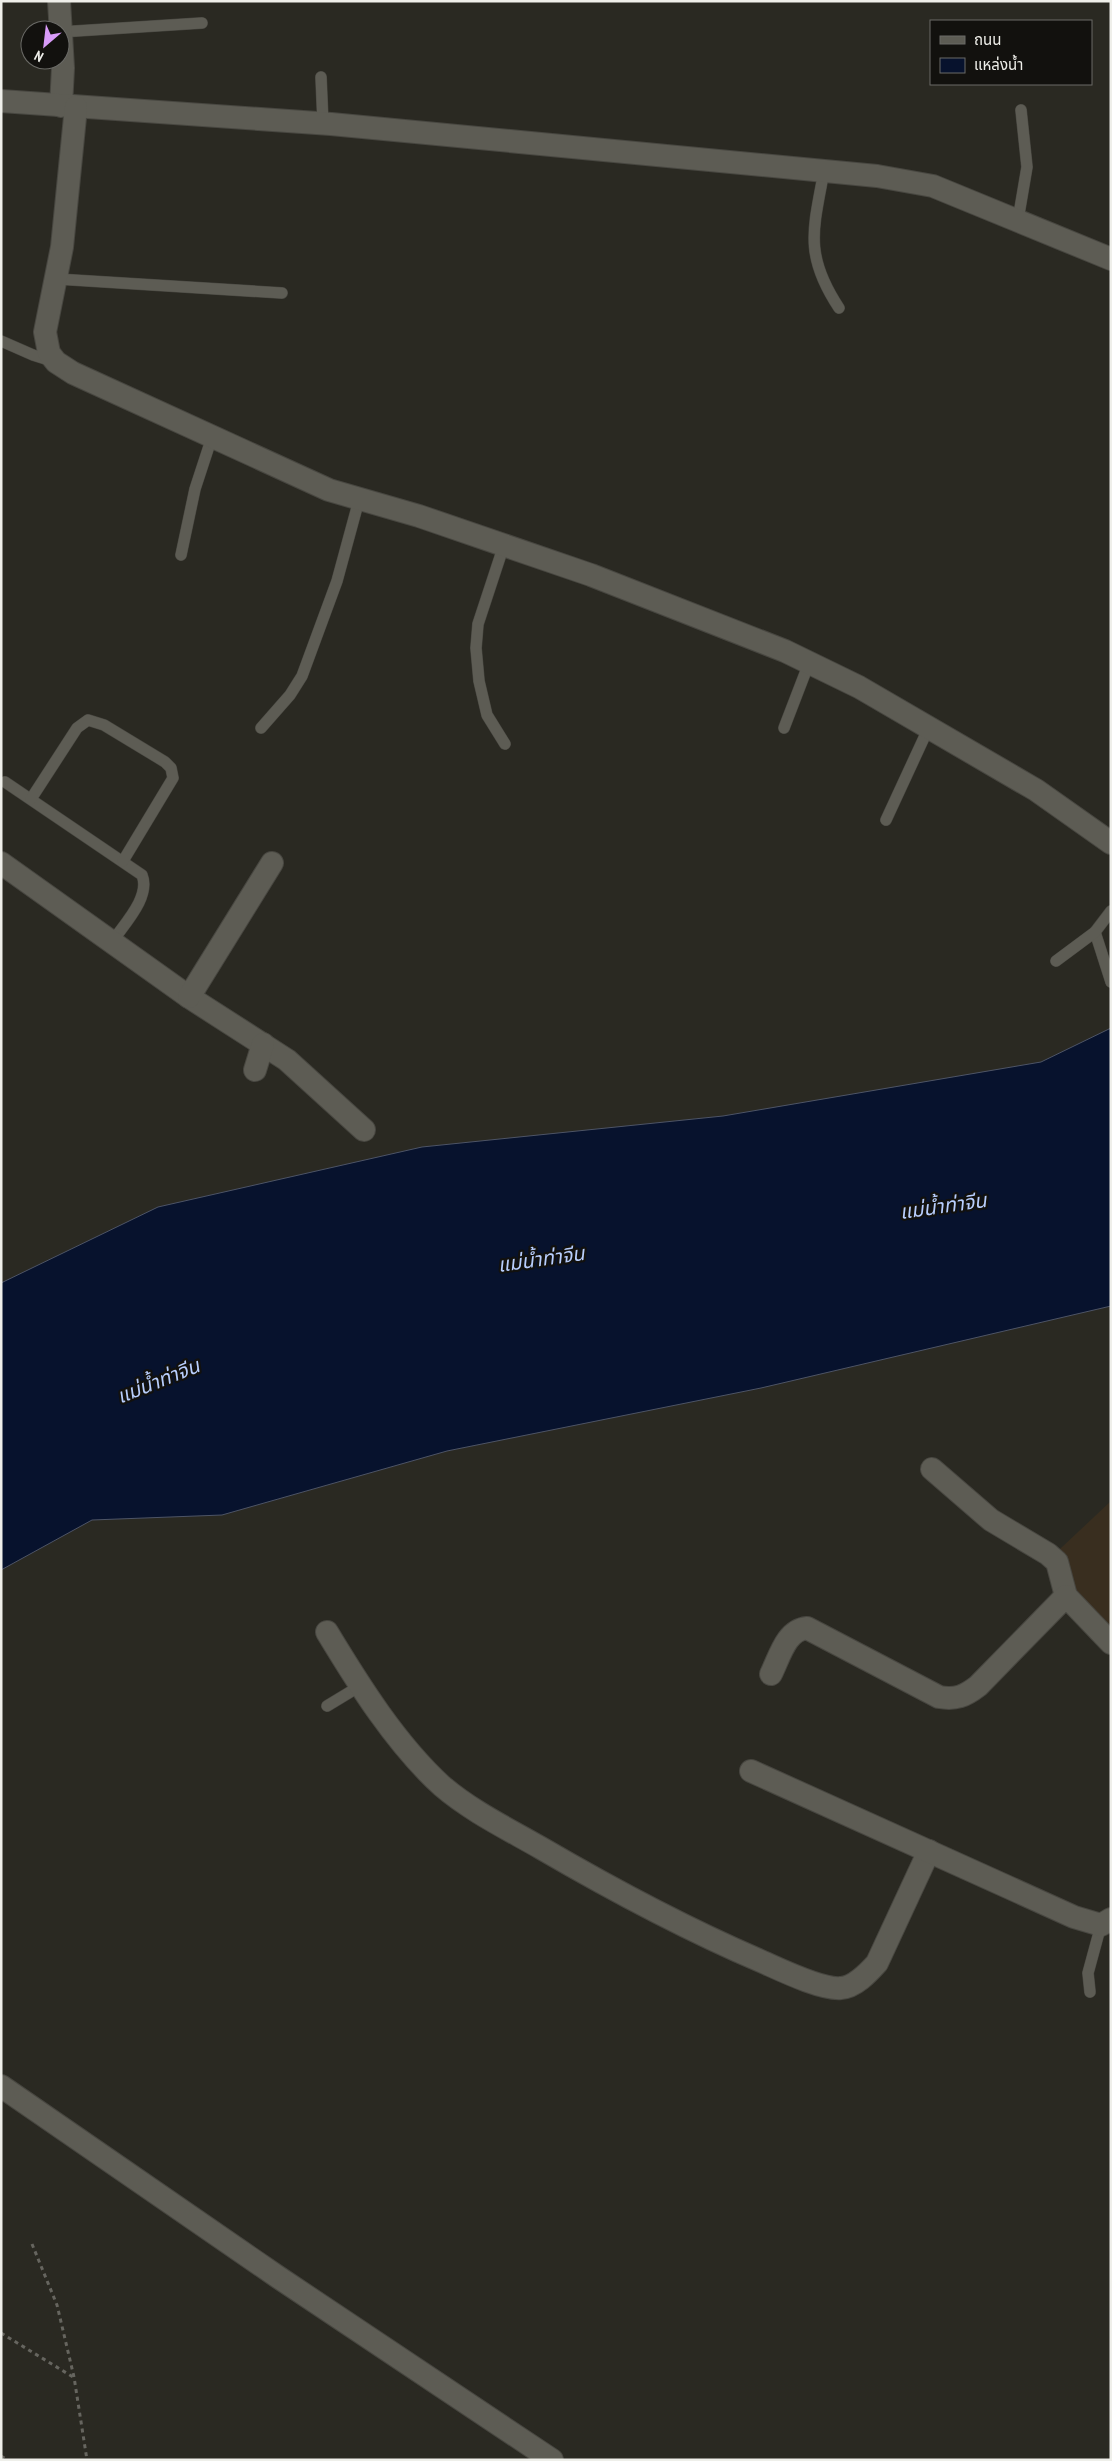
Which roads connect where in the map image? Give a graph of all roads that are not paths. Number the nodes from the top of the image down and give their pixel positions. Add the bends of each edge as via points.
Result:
1 (59, 1) edge
2 (60, 20) edge
3 (202, 23) dead end
4 (70, 31) edge
5 (63, 70) edge
6 (321, 77) dead end
7 (1, 101) edge
8 (68, 106) junction
9 (1021, 110) dead end
10 (323, 123) junction
11 (824, 171) junction
12 (1018, 220) junction
13 (1111, 259) edge
14 (57, 279) junction
15 (282, 293) dead end
16 (839, 308) dead end
17 (1, 341) edge
18 (56, 362) junction
19 (212, 437) junction
20 (359, 500) junction
21 (504, 545) junction
22 (181, 555) dead end
23 (809, 663) junction
24 (929, 727) junction
25 (262, 728) dead end
26 (784, 728) dead end
27 (505, 744) dead end
28 (5, 782) dead end
29 (31, 799) junction
30 (886, 820) dead end
31 (1111, 843) edge
32 (123, 861) junction
33 (1, 863) edge
34 (272, 863) dead end
35 (1111, 911) edge
36 (1095, 932) junction
37 (112, 942) junction
38 (1056, 961) dead end
39 (1111, 982) edge
40 (189, 997) junction
41 (263, 1044) junction
42 (255, 1070) dead end
43 (364, 1130) dead end
44 (932, 1469) dead end
45 (1066, 1596) junction
46 (327, 1632) dead end
47 (1111, 1643) edge
48 (771, 1674) dead end
49 (360, 1686) junction
50 (327, 1706) dead end
51 (751, 1771) dead end
52 (929, 1851) junction
53 (1106, 1922) edge
54 (1090, 1992) dead end
55 (1, 2086) edge
56 (552, 2460) edge

1 - 2 street
3 - 4 lane
5 - 8 street
6 - 10 lane
7 - 8 street
8 - 10 street
8 - 14 street via 66,215
9 - 12 lane via 1027,167
10 - 11 street
11 - 12 street via 933,186
11 - 16 lane via 813,245 823,284
12 - 13 street
14 - 15 lane
14 - 18 street via 45,332 49,353
17 - 18 lane
18 - 19 street
19 - 20 street via 315,484
19 - 22 lane via 195,489
20 - 21 street via 419,516
20 - 25 lane via 337,581 302,676
21 - 23 street via 591,575 786,651
21 - 27 lane via 478,624 476,648 478,681 487,715
23 - 24 street
23 - 26 lane
24 - 30 lane
24 - 31 street via 1036,790
28 - 29 lane
29 - 32 lane
29 - 32 lane via 77,728 88,720 104,725 165,762 171,768 173,778
32 - 37 lane via 142,875 146,884
33 - 37 street
34 - 40 street
35 - 36 lane
36 - 38 lane
36 - 39 lane
37 - 40 street
40 - 41 street
41 - 42 street
41 - 43 street via 314,1082
44 - 45 street via 991,1520 1057,1562
45 - 47 street
45 - 48 street via 978,1686 953,1700 940,1698 808,1628 791,1634
46 - 49 street
49 - 50 lane
49 - 52 street via 416,1758 467,1805 614,1890 708,1939 832,1988 856,1983 877,1963
51 - 52 street
52 - 53 street via 1074,1918
53 - 54 lane via 1088,1973
55 - 56 street

